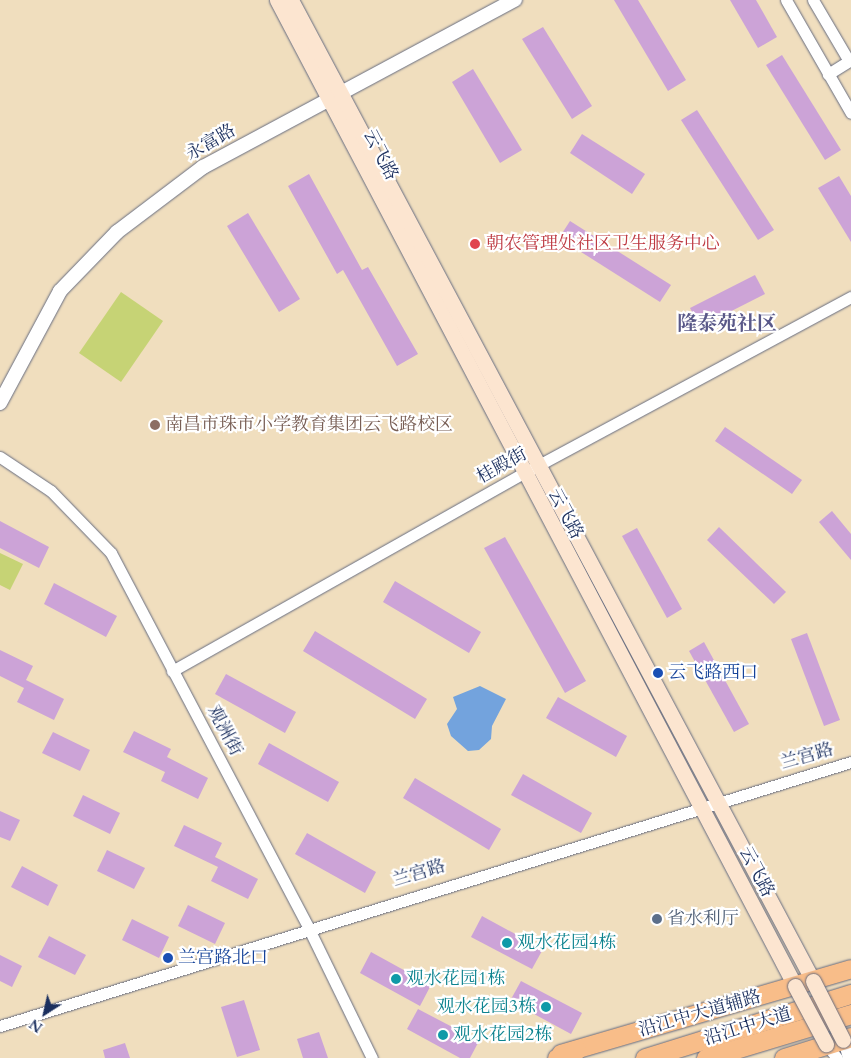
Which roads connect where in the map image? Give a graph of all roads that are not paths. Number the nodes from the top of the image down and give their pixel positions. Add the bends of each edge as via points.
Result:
1 (277, 0) edge
2 (292, 0) edge
3 (515, 0) edge
4 (786, 0) edge
5 (813, 0) edge
6 (828, 74) junction
7 (337, 98) junction
8 (851, 112) edge
9 (851, 297) edge
10 (0, 403) edge
11 (0, 457) edge
12 (539, 466) junction
13 (522, 474) junction
14 (172, 671) junction
15 (851, 762) edge
16 (719, 801) junction
17 (700, 806) junction
18 (308, 927) junction
19 (851, 969) edge
20 (813, 981) junction
21 (795, 986) junction
22 (851, 994) edge
23 (851, 1014) edge
24 (0, 1026) edge
25 (839, 1045) edge
26 (576, 1050) junction
27 (372, 1058) edge
28 (549, 1058) edge
29 (557, 1058) edge
30 (645, 1058) edge
31 (706, 1058) edge
32 (784, 1058) edge
33 (848, 1058) edge

1 - 7 main road, 云飞路
2 - 7 main road, 云飞路
3 - 7 street, 永富路
4 - 6 street
5 - 6 street via 849,61
6 - 8 street
7 - 10 street, 永富路 via 203,167 117,232 60,292
7 - 12 main road, 云飞路
7 - 13 main road, 云飞路
9 - 12 street, 桂殿街
11 - 14 street, 观洲街 via 50,491 111,553
12 - 13 street, 桂殿街
12 - 16 main road, 云飞路
13 - 14 street, 桂殿街
13 - 17 main road, 云飞路
14 - 18 street, 观洲街
15 - 16 street, 兰宫路
16 - 17 street, 兰宫路
16 - 20 main road, 云飞路
17 - 18 street, 兰宫路
17 - 21 main road, 云飞路
18 - 24 street, 兰宫路
18 - 27 street, 观洲街
19 - 20 main road, 沿江中大道辅路
20 - 21 main road, 沿江中大道辅路
20 - 25 main road, 云飞路, bridge
21 - 25 main road, 云飞路, bridge
21 - 26 main road, 沿江中大道辅路
22 - 30 highway, 沿江中大道
23 - 31 highway, 沿江中大道
25 - 32 highway
25 - 33 street
26 - 28 main road, 沿江中大道辅路
26 - 29 highway

